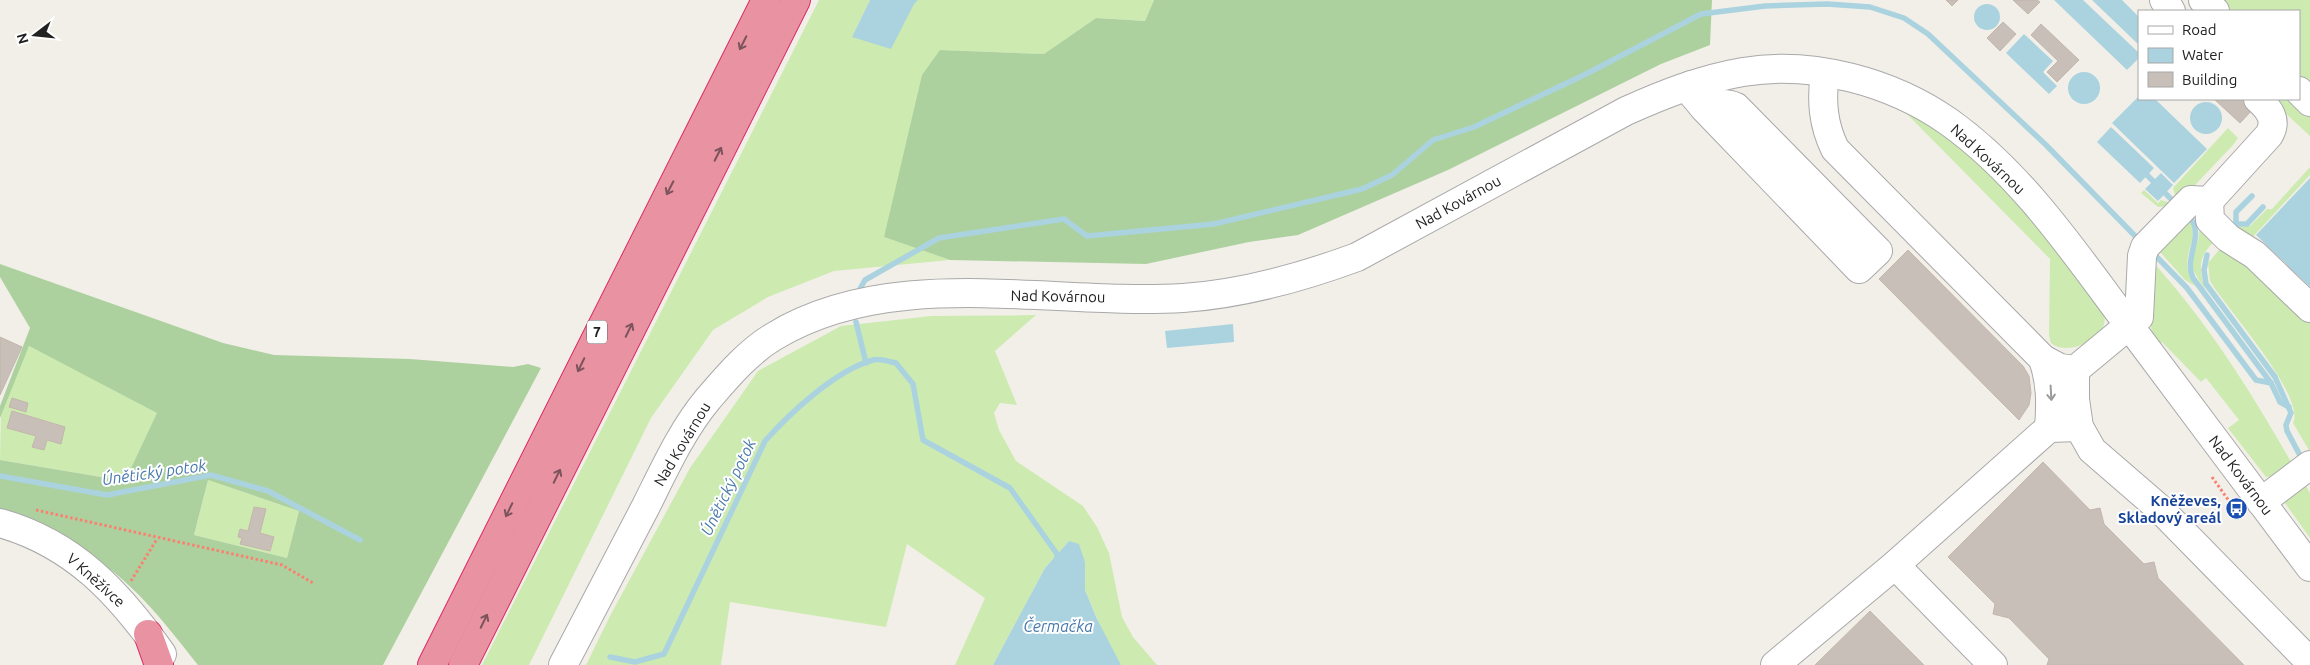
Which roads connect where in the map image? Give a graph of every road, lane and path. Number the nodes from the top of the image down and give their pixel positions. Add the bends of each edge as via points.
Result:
1 (766, 0) edge
2 (796, 0) edge
3 (2203, 0) edge
4 (2214, 10) edge
5 (1824, 73) junction
6 (1691, 85) junction
7 (2300, 92) edge
8 (2259, 100) edge
9 (2310, 102) edge
10 (1704, 108) junction
11 (2209, 200) junction
12 (2310, 308) edge
13 (2129, 326) junction
14 (2044, 359) junction
15 (2075, 370) junction
16 (2079, 427) junction
17 (2049, 428) junction
18 (2207, 470) dead end
19 (2304, 470) edge
20 (26, 508) dead end
21 (2250, 509) junction
22 (0, 523) edge
23 (157, 539) junction
24 (1895, 565) junction
25 (2310, 567) edge
26 (313, 582) dead end
27 (120, 598) junction
28 (148, 634) junction
29 (2310, 662) edge
30 (159, 665) edge
31 (170, 665) edge
32 (432, 665) edge
33 (463, 665) edge
34 (563, 665) edge
35 (1775, 665) edge
36 (1993, 665) edge

1 -> 32 highway, 7
33 -> 2 highway, 7
3 - 4 street
5 - 6 street, Nad Kovárnou via 1766,69
5 - 13 street, Nad Kovárnou via 1872,85 1919,104 1978,146 2037,207
5 - 14 street via 1822,107 1828,135 1835,149
6 - 10 street via 1694,96
6 - 34 street, Nad Kovárnou via 1626,111 1357,257 1265,286 1180,298 949,294 874,299 806,319 750,354 707,401 673,454
7 - 9 street
8 - 11 street via 2270,112 2272,130
10 - 10 street via 1859,269 1878,251 1736,107 1714,104
11 - 12 street via 2210,220 2228,238 2255,255
11 - 13 street via 2191,200 2145,247 2140,314
13 - 15 street
13 - 21 street, Nad Kovárnou
14 - 15 street via 2060,368
14 -> 17 street via 2052,396
15 - 16 street
16 - 17 street
16 - 29 street via 2092,450 2158,507
17 - 24 street
18 - 21 path
19 - 21 street
20 - 23 path
21 - 25 street, Nad Kovárnou
22 - 27 street, V Kněžívce via 21,529 74,557
23 - 26 path via 282,565
23 - 27 path
24 - 35 street
24 - 36 street
27 - 28 street, V Kněžívce
28 - 30 highway
28 - 31 street, V Kněžívce

